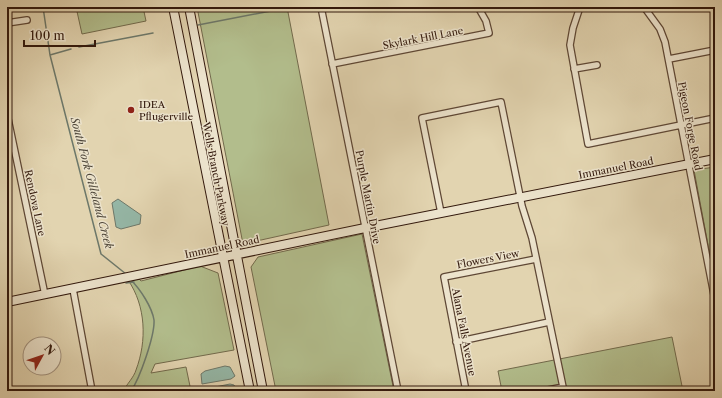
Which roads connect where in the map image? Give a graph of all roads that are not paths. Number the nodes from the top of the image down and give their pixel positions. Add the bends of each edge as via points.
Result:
1 (173, 7) edge
2 (189, 7) edge
3 (321, 7) edge
4 (478, 7) edge
5 (580, 7) edge
6 (644, 7) edge
7 (27, 20) dead end
8 (7, 24) edge
9 (192, 26) junction
10 (178, 29) junction
11 (715, 50) edge
12 (669, 59) junction
13 (332, 64) junction
14 (597, 65) dead end
15 (574, 69) junction
16 (7, 114) edge
17 (715, 118) edge
18 (681, 124) junction
19 (715, 159) edge
20 (688, 164) junction
21 (520, 197) junction
22 (441, 213) junction
23 (365, 228) junction
24 (237, 254) junction
25 (223, 257) junction
26 (536, 259) junction
27 (444, 277) joint
28 (73, 289) junction
29 (45, 295) junction
30 (715, 300) edge
31 (7, 302) edge
32 (549, 322) junction
33 (456, 342) junction
34 (92, 391) edge
35 (250, 391) edge
36 (264, 391) edge
37 (398, 391) edge
38 (466, 391) edge
39 (543, 391) edge

1 - 10 street, Wells Branch Parkway
2 - 9 street, Wells Branch Parkway
3 - 13 street, Purple Martin Drive
4 - 13 street, Skylark Hill Lane via 489,33
5 - 15 street via 570,46
6 - 12 street, Pigeon Forge Road via 660,29
7 - 8 street
9 - 10 street
9 - 24 street, Wells Branch Parkway
10 - 25 street, Wells Branch Parkway
11 - 12 street
12 - 18 street, Pigeon Forge Road
13 - 23 street, Purple Martin Drive
14 - 15 street
15 - 18 street via 588,144
16 - 29 street, Rendova Lane
17 - 18 street
18 - 20 street, Pigeon Forge Road
19 - 20 street, Immanuel Road
20 - 21 street, Immanuel Road
20 - 30 street, Pigeon Forge Road
21 - 22 street, Immanuel Road
21 - 22 street via 501,102 494,103 422,118
21 - 26 street
22 - 23 street, Immanuel Road
23 - 24 street, Immanuel Road
23 - 37 street, Purple Martin Drive
24 - 25 street, Immanuel Road
24 - 36 street, Wells Branch Parkway
25 - 28 street, Immanuel Road
25 - 35 street, Wells Branch Parkway
26 - 27 street, Flowers View
26 - 32 street
27 - 33 street, Alana Falls Avenue
28 - 29 street, Immanuel Road
28 - 34 street
29 - 31 street, Immanuel Road
32 - 33 street
32 - 39 street via 563,387
33 - 38 street, Alana Falls Avenue

